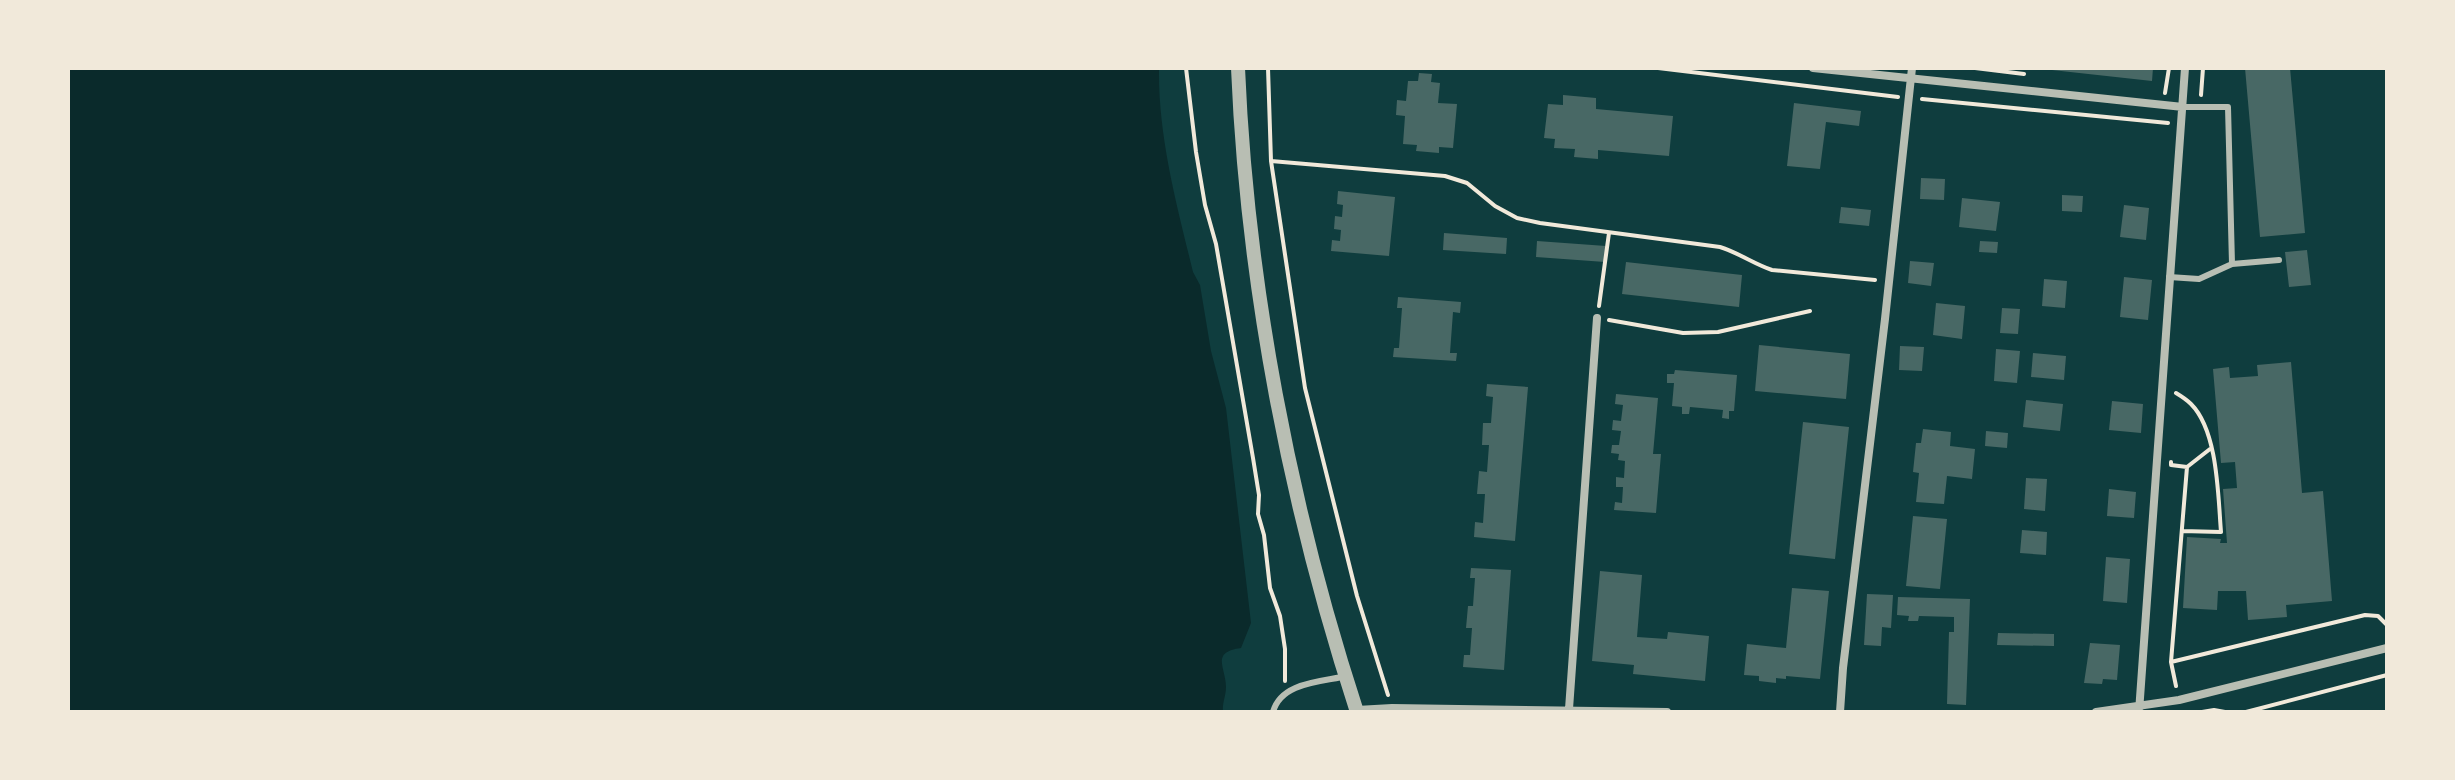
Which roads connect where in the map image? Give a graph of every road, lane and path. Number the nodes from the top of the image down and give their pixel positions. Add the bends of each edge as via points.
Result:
1 (1186, 68) edge
2 (1238, 68) edge
3 (1268, 68) edge
4 (1658, 68) edge
5 (1813, 68) edge
6 (1912, 68) edge
7 (1975, 68) edge
8 (2185, 68) edge
9 (2203, 68) edge
10 (2038, 76) dead end
11 (1911, 79) junction
12 (2201, 83) junction
13 (2183, 85) junction
14 (2165, 92) dead end
15 (1908, 98) junction
16 (2183, 107) junction
17 (2201, 108) junction
18 (2182, 124) junction
19 (1271, 161) junction
20 (1609, 233) junction
21 (2279, 260) dead end
22 (2232, 264) junction
23 (2169, 277) junction
24 (1889, 281) junction
25 (1810, 311) dead end
26 (1597, 318) junction
27 (2177, 380) dead end
28 (2176, 393) junction
29 (2175, 407) dead end
30 (2211, 449) junction
31 (2172, 450) dead end
32 (2187, 467) junction
33 (2182, 531) junction
34 (2387, 625) edge
35 (2387, 648) edge
36 (2387, 675) edge
37 (1347, 676) junction
38 (1286, 691) junction
39 (1392, 708) junction
40 (1569, 709) junction
41 (2139, 710) edge
42 (1357, 711) edge
43 (1273, 712) edge
44 (1667, 712) edge
45 (1840, 712) edge
46 (2096, 712) edge
47 (2202, 712) edge
48 (2225, 712) edge
49 (2246, 712) edge

1 - 38 path via 1270,588 1280,616
2 - 37 street via 1250,220 1275,386 1305,532
3 - 19 path
4 - 15 path
5 - 11 street
6 - 11 street
7 - 10 path
8 - 13 street
9 - 12 path
11 - 15 street
11 - 16 street
12 - 13 path
12 - 17 path
13 - 14 path via 2173,84
13 - 16 street
15 - 18 path
15 - 24 street
16 - 17 lane
16 - 18 street
17 - 22 lane via 2228,107
18 - 23 street
19 - 20 path via 1445,176 1467,183 1517,218
19 - 39 path via 1305,388 1357,596
20 - 24 path via 1720,247 1772,270
20 - 26 path
21 - 22 lane
22 - 23 lane via 2199,279
23 - 41 street
24 - 45 street
25 - 26 path via 1718,332 1683,333
26 - 40 street
27 - 28 path
28 - 29 path
28 - 30 path via 2192,405
30 - 32 path
30 - 33 path via 2221,532
31 - 32 path via 2171,465
32 - 33 path
33 - 34 path via 2171,662 2365,615 2378,616
35 - 41 street
36 - 49 path
37 - 38 lane
37 - 42 street
38 - 43 lane
39 - 40 street
39 - 42 street
40 - 44 street
41 - 46 street
47 - 48 path

